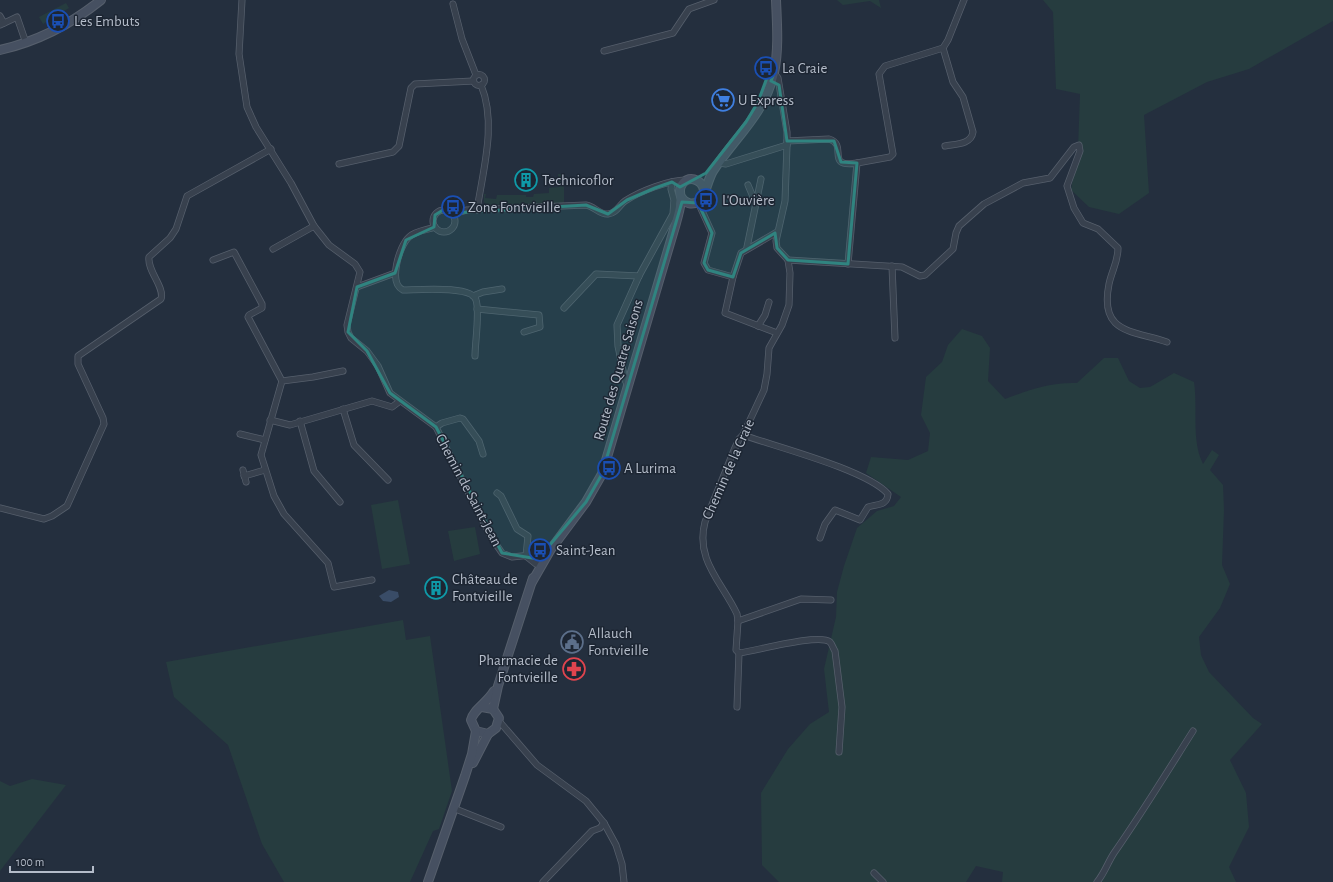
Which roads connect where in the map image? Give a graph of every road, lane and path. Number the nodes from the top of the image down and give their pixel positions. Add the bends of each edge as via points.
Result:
1 (100, 0) edge
2 (242, 0) edge
3 (714, 0) edge
4 (771, 0) edge
5 (776, 0) edge
6 (964, 0) edge
7 (453, 4) dead end
8 (0, 16) edge
9 (2, 24) edge
10 (26, 43) junction
11 (943, 48) junction
12 (0, 50) edge
13 (604, 51) dead end
14 (771, 73) junction
15 (474, 78) junction
16 (770, 82) junction
17 (481, 85) junction
18 (779, 85) junction
19 (787, 143) junction
20 (945, 146) dead end
21 (272, 149) junction
22 (720, 162) junction
23 (857, 163) junction
24 (339, 164) dead end
25 (761, 179) dead end
26 (692, 180) junction
27 (672, 182) junction
28 (748, 185) dead end
29 (704, 190) junction
30 (680, 193) junction
31 (695, 203) junction
32 (756, 204) junction
33 (477, 210) junction
34 (451, 214) junction
35 (676, 223) junction
36 (314, 226) junction
37 (435, 227) junction
38 (777, 232) junction
39 (747, 247) junction
40 (273, 249) dead end
41 (213, 260) dead end
42 (788, 260) junction
43 (848, 264) junction
44 (892, 266) junction
45 (395, 272) junction
46 (639, 276) junction
47 (733, 277) junction
48 (357, 287) junction
49 (502, 289) dead end
50 (473, 296) junction
51 (768, 302) dead end
52 (564, 308) dead end
53 (477, 309) junction
54 (758, 326) junction
55 (524, 332) dead end
56 (777, 333) junction
57 (895, 338) dead end
58 (1167, 342) dead end
59 (475, 356) dead end
60 (343, 371) dead end
61 (282, 380) junction
62 (629, 386) junction
63 (400, 401) junction
64 (343, 409) junction
65 (270, 420) junction
66 (300, 421) junction
67 (436, 426) junction
68 (240, 434) dead end
69 (743, 436) junction
70 (265, 440) junction
71 (483, 454) dead end
72 (243, 470) dead end
73 (265, 470) junction
74 (388, 480) dead end
75 (497, 493) dead end
76 (340, 502) dead end
77 (0, 508) edge
78 (820, 538) dead end
79 (526, 556) junction
80 (539, 563) junction
81 (372, 580) dead end
82 (831, 600) dead end
83 (738, 621) junction
84 (739, 653) junction
85 (498, 686) junction
86 (482, 707) junction
87 (737, 707) dead end
88 (493, 710) junction
89 (499, 721) junction
90 (476, 731) junction
91 (507, 731) junction
92 (1193, 731) dead end
93 (491, 733) junction
94 (839, 752) dead end
95 (465, 776) junction
96 (453, 808) junction
97 (604, 823) junction
98 (502, 827) dead end
99 (874, 873) dead end
100 (428, 882) edge
101 (543, 882) edge
102 (624, 882) edge
103 (883, 882) edge
104 (1097, 882) edge

1 - 10 main road via 62,27
2 - 21 street via 239,54 247,107 256,127
3 - 13 street via 689,9 673,33
4 - 14 main road
5 - 14 main road via 777,47
6 - 11 street
7 - 15 street
8 - 9 street
9 - 10 street via 17,17
10 - 12 main road
11 - 20 street via 953,82 963,97 973,132 968,142
11 - 23 street via 881,69 879,74 893,154 890,157
14 - 16 main road
14 - 18 street, Chemin de la Craie via 778,78
14 - 26 main road via 746,122 706,173
15 - 17 street via 477,85
15 - 17 street via 480,74 483,77
15 - 24 street via 415,84 411,88 399,146 393,152
16 - 18 street
16 - 22 main road via 756,116
17 - 33 street via 489,113
18 - 19 street, Chemin de la Craie
19 - 22 street via 726,164
19 - 23 street via 829,139 837,145 838,158 841,162 845,165
19 - 38 street, Chemin de la Craie via 785,201
21 - 36 street
21 - 77 street via 187,196 176,229 149,257 148,262 162,291 161,299 78,356 78,364 104,424 67,506 44,519
22 - 29 main road, Route des Quatre Saisons
23 - 43 street
25 - 32 street
26 - 27 street
26 - 29 main road via 702,184
26 - 30 main road via 681,185
27 - 30 street
27 - 33 street via 627,200 614,213 608,214 586,205
27 - 46 street via 673,214
28 - 32 street
29 - 31 main road, Route des Quatre Saisons via 703,197
30 - 31 main road via 685,202
30 - 35 main road, Route des Quatre Saisons
31 - 35 main road, Route des Quatre Saisons
31 - 47 street via 712,233 704,266 708,270
32 - 39 street
33 - 34 street
34 - 37 street via 443,210 437,213 433,218
34 - 37 street via 454,223 450,229 440,231
35 - 62 main road, Route des Quatre Saisons
36 - 40 street
36 - 48 street via 329,245 358,268 360,276
37 - 45 street via 414,234 406,240 399,254
38 - 39 street
38 - 42 street, Chemin de la Craie via 777,248
39 - 47 street via 738,259
41 - 61 street via 234,252 262,304 262,308 248,318
42 - 43 street
42 - 56 street, Chemin de la Craie via 789,305
43 - 44 street
44 - 57 street
44 - 58 street via 909,269 920,276 927,274 954,249 959,226 984,204 1023,183 1050,178 1074,147 1079,145 1080,151 1067,186 1074,208 1083,223 1098,229 1118,248 1118,260 1109,285 1110,316 1116,325 1136,334
45 - 48 street
45 - 50 street via 398,286 403,290 448,290 470,293
46 - 52 street via 596,274
46 - 62 street via 617,326 618,346 625,380
47 - 54 street via 725,313
48 - 63 street via 347,325 348,332 351,338 367,351 378,366 390,393
49 - 50 street
50 - 53 street
51 - 54 street
53 - 55 street via 539,315 540,327
53 - 59 street
54 - 56 street
56 - 69 street, Chemin de la Craie via 769,348 764,390
60 - 61 street
61 - 65 street
62 - 80 main road, Route des Quatre Saisons via 602,474 586,502
63 - 64 street via 392,407 372,401
63 - 67 street
64 - 66 street
64 - 74 street via 354,445
65 - 66 street via 290,425
65 - 70 street
66 - 76 street via 314,471
67 - 71 street via 460,418 479,441
67 - 79 street, Chemin de Saint-Jean via 499,549 512,557
68 - 70 street
69 - 78 street via 838,467 878,486 888,494 884,503 868,507 860,520 835,510 825,524
69 - 83 street, Chemin de la Craie via 734,450 702,533 703,552 707,562 731,601
70 - 73 street via 261,455
72 - 73 street via 245,479
73 - 81 street via 274,496 284,514 328,563 334,587
75 - 79 street via 517,528 528,536
79 - 80 street, Chemin de Saint-Jean via 531,555
80 - 85 main road, Route des Quatre Saisons
82 - 83 street via 801,599
83 - 84 street, Chemin de la Craie via 736,650
84 - 87 street, Chemin de la Craie
84 - 94 street via 803,640 831,643 835,651 842,707
85 - 86 main road, Route des Quatre Saisons
85 - 88 main road, Route des Quatre Saisons
86 - 88 main road
86 - 90 main road, Route des Quatre Saisons via 472,716 472,724
88 - 89 main road
89 - 91 street
89 - 93 main road, Route des Quatre Saisons
90 - 93 main road
90 - 95 main road, Route des Quatre Saisons
91 - 93 street
91 - 97 street via 536,765 586,801
92 - 104 street
93 - 95 main road, Route des Quatre Saisons
95 - 96 main road, Route des Quatre Saisons
96 - 98 street
96 - 100 main road, Route des Quatre Saisons
97 - 101 street
97 - 102 street via 620,858
99 - 103 street

